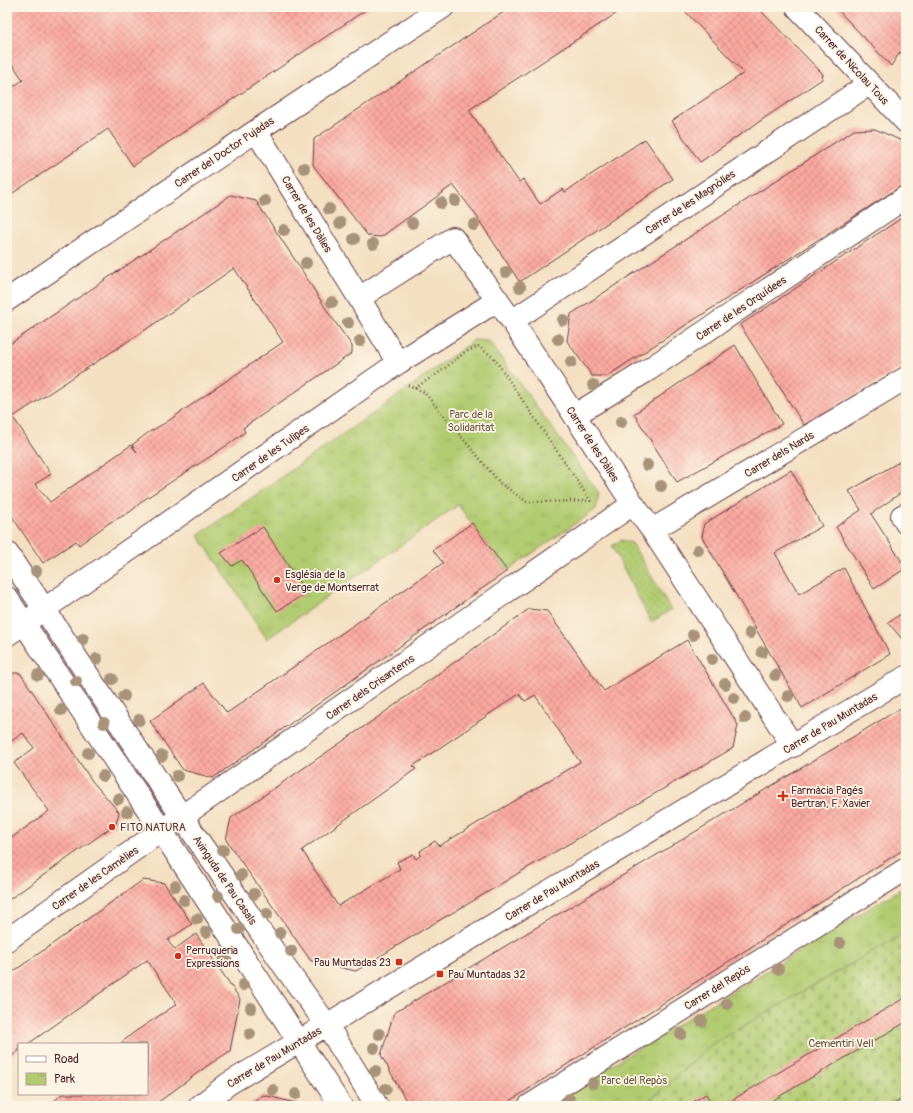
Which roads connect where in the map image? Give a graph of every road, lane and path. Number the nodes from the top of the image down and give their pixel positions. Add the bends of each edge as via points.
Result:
1 (442, 7) edge
2 (797, 7) edge
3 (869, 84) junction
4 (906, 122) edge
5 (256, 131) junction
6 (906, 197) edge
7 (359, 298) junction
8 (7, 300) edge
9 (498, 300) junction
10 (512, 320) junction
11 (390, 369) junction
12 (906, 378) edge
13 (415, 388) junction
14 (575, 416) junction
15 (590, 501) junction
16 (633, 504) junction
17 (906, 514) edge
18 (605, 524) junction
19 (906, 524) edge
20 (652, 530) junction
21 (7, 553) edge
22 (7, 598) edge
23 (44, 609) junction
24 (15, 630) edge
25 (906, 677) edge
26 (792, 746) junction
27 (182, 816) junction
28 (162, 831) junction
29 (906, 869) edge
30 (7, 940) edge
31 (327, 1025) junction
32 (299, 1041) junction
33 (200, 1106) edge
34 (341, 1106) edge
35 (377, 1106) edge
36 (529, 1106) edge

1 - 5 street, Carrer del Doctor Pujadas
2 - 3 street, Carrer de Nicolau Tous
3 - 4 street, Carrer de Nicolau Tous
3 - 10 street, Carrer de les Magnòlies
5 - 7 street, Carrer de les Dàlies
5 - 8 street, Carrer del Doctor Pujadas
6 - 14 street, Carrer de les Orquídees
7 - 9 street, Carrer de les Dàlies via 452,238
7 - 11 street, Carrer de les Dàlies
9 - 10 street, Carrer de les Dàlies
9 - 11 street, Carrer de les Tulipes
10 - 14 street, Carrer de les Dàlies
11 - 13 path
11 - 23 street, Carrer de les Tulipes
12 - 20 street, Carrer dels Nards
13 - 15 path via 424,392 500,483 527,502
13 - 15 path via 478,346 494,358
14 - 16 street, Carrer de les Dàlies
15 - 18 path
16 - 18 street, Carrer dels Crisantems
16 - 20 street, Carrer de les Dàlies
17 - 19 street via 902,516
18 - 27 street, Carrer dels Crisantems via 561,563
20 - 26 street, Carrer de les Dàlies
21 - 23 street, Avinguda de Pau Casals
22 - 24 street
23 - 24 street, Carrer de les Tulipes
23 - 27 street, Avinguda de Pau Casals
24 - 28 street
25 - 26 street, Carrer de Pau Muntadas
26 - 31 street, Carrer de Pau Muntadas
27 - 28 street, Carrer de les Camèlies
27 - 31 street, Avinguda de Pau Casals
28 - 30 street, Carrer de les Camèlies
28 - 32 street
29 - 36 street, Carrer del Repòs
31 - 32 street, Carrer de Pau Muntadas
31 - 35 street, Avinguda de Pau Casals
32 - 33 street, Carrer de Pau Muntadas via 228,1084
32 - 34 street

